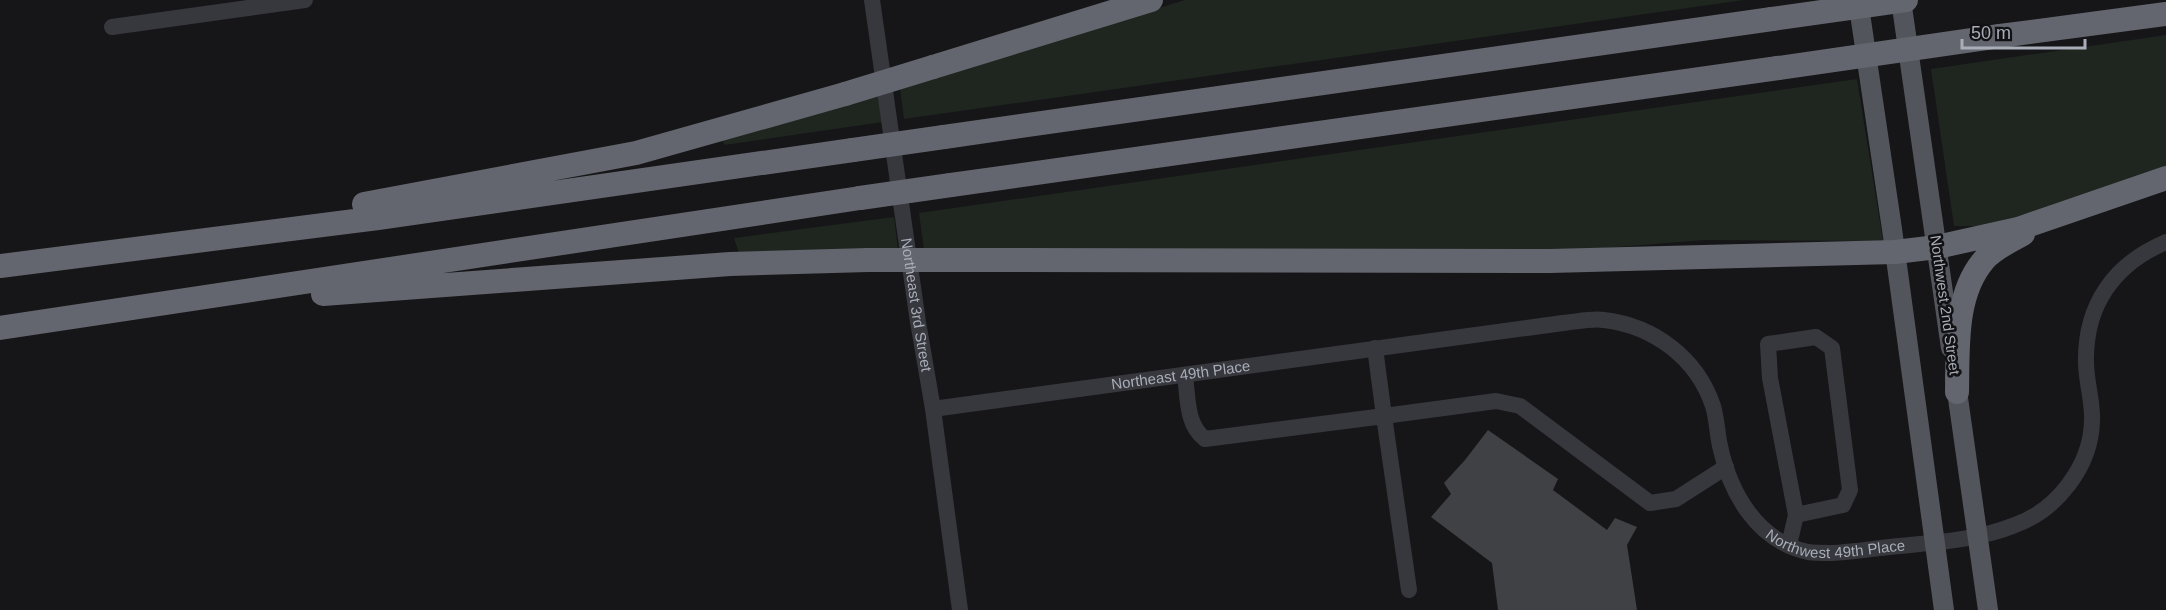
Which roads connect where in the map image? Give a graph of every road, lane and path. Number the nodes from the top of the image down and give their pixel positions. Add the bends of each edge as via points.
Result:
1 (305, 0) edge
2 (872, 0) edge
3 (1151, 0) edge
4 (1858, 0) edge
5 (1901, 0) edge
6 (1906, 0) edge
7 (2166, 14) edge
8 (112, 27) dead end
9 (2166, 178) edge
10 (2065, 213) junction
11 (2166, 242) edge
12 (1937, 247) junction
13 (113, 251) junction
14 (1895, 252) junction
15 (0, 266) edge
16 (129, 309) junction
17 (0, 328) edge
18 (1430, 341) joint
19 (1375, 348) junction
20 (1185, 375) junction
21 (1957, 392) junction
22 (933, 409) junction
23 (1384, 416) junction
24 (1726, 467) junction
25 (1796, 515) junction
26 (1977, 537) junction
27 (1935, 543) junction
28 (1789, 545) junction
29 (1409, 590) dead end
30 (960, 610) edge
31 (1944, 610) edge
32 (1988, 610) edge

1 - 8 street
2 - 22 street, Northeast 3rd Street
3 - 13 highway, bridge via 636,153
4 - 14 main road
5 - 12 main road, Northwest 2nd Street
6 - 13 highway, bridge via 390,216
7 - 16 highway, bridge via 860,198
9 - 10 highway
10 - 12 highway via 2018,229
10 - 21 highway via 2010,241 1985,259 1974,274 1963,301
11 - 26 street, Northwest 49th Place via 2130,262 2114,278 2091,318 2085,365 2092,424 2080,467 2053,502 2035,515
12 - 14 highway
12 - 21 main road, Northwest 2nd Street
13 - 15 highway
14 - 16 highway, bridge via 1550,261 868,260 718,265
14 - 27 main road
16 - 17 highway
18 - 19 street, Northeast 49th Place
18 - 24 street, Northwest 49th Place via 1602,319 1660,338 1680,352 1705,387
19 - 20 street, Northeast 49th Place
19 - 23 street
20 - 22 street, Northeast 49th Place
20 - 23 street via 1191,424 1205,439
21 - 26 main road, Northwest 2nd Street
22 - 30 street, Northeast 3rd Street
23 - 24 street via 1496,401 1520,406 1650,503 1676,499
23 - 29 street
24 - 28 street, Northwest 49th Place via 1743,507 1759,526
25 - 25 street via 1843,505 1850,490 1832,348 1816,337 1768,344 1770,378
25 - 28 street
26 - 27 street, Northwest 49th Place
26 - 32 main road, Northwest 2nd Street
27 - 28 street, Northwest 49th Place via 1831,553 1808,552
27 - 31 main road

